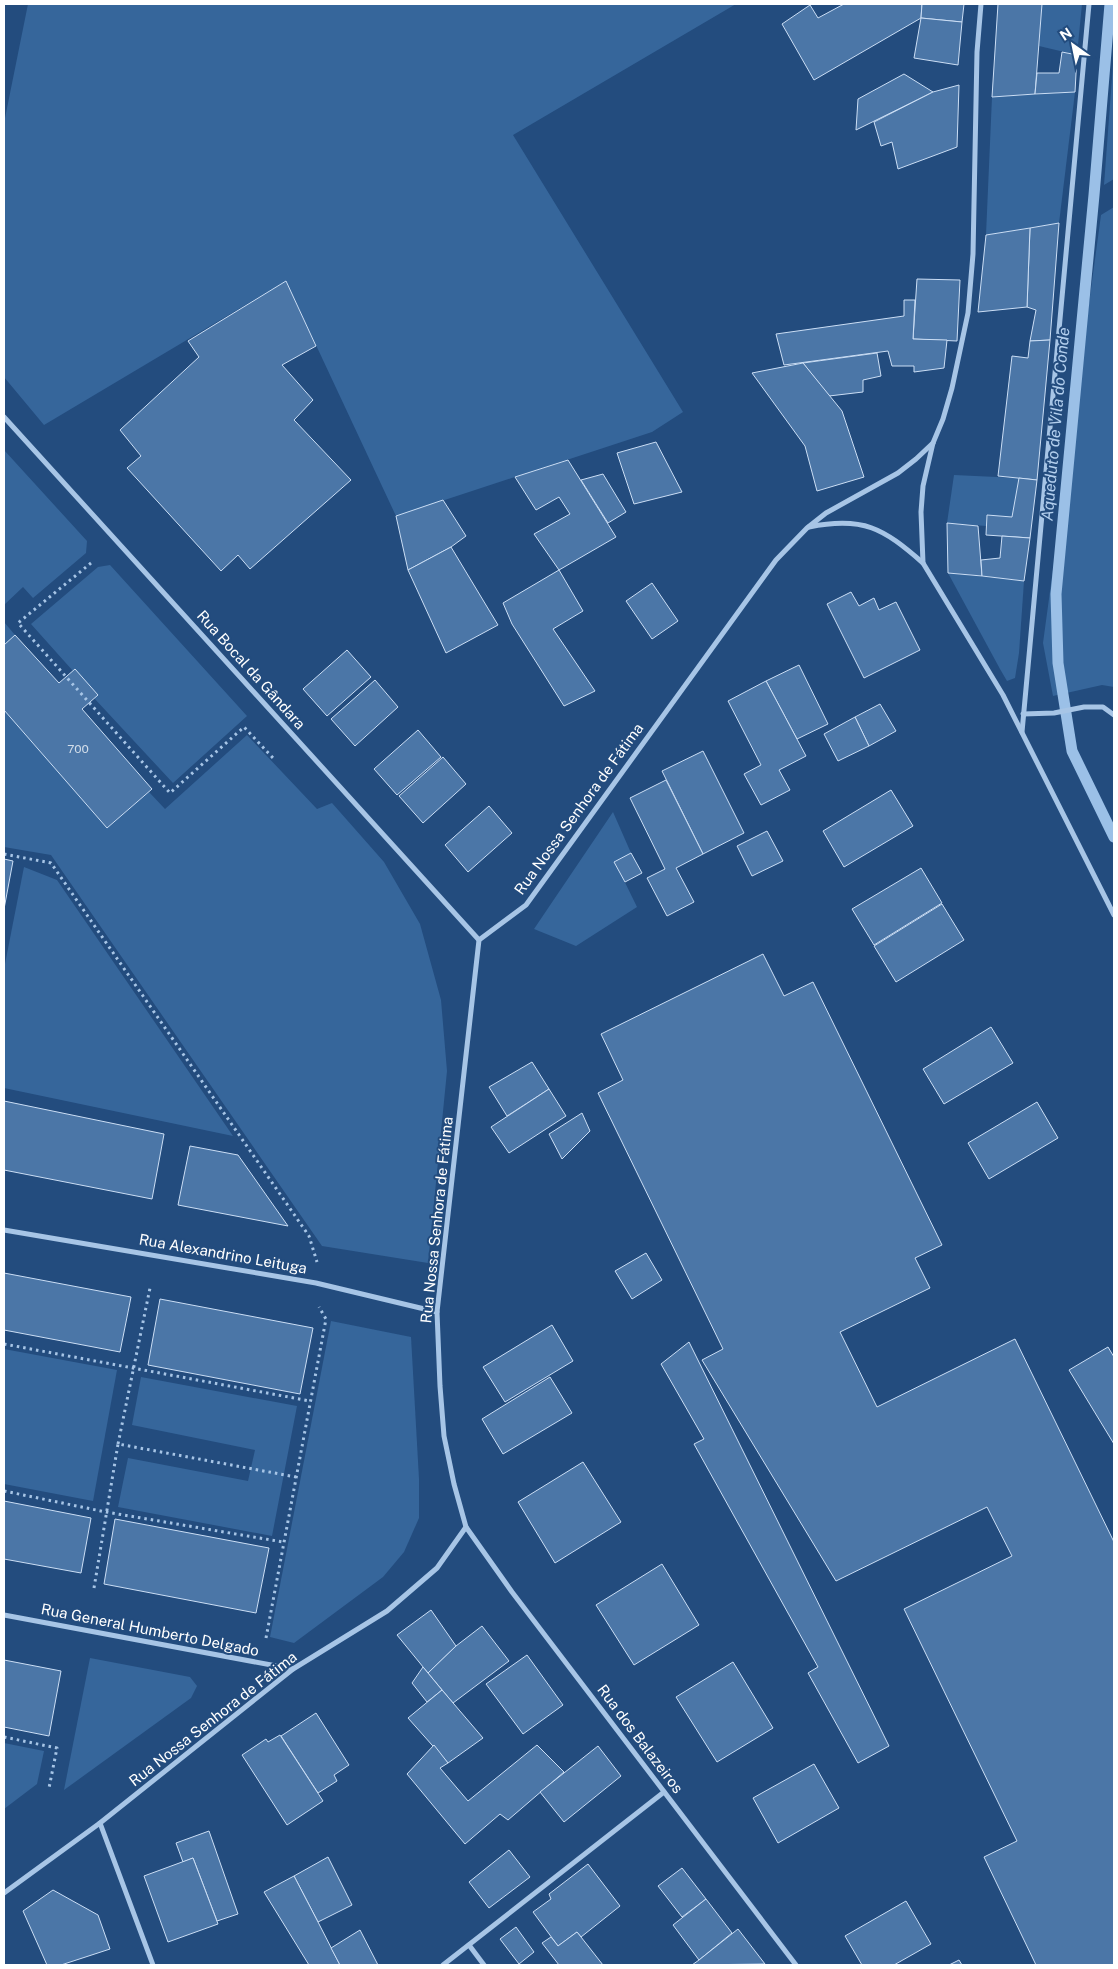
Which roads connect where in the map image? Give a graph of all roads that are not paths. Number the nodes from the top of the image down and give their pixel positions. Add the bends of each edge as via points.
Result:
1 (982, 4) edge
2 (1089, 4) edge
3 (4, 417) edge
4 (932, 443) junction
5 (807, 528) junction
6 (923, 564) junction
7 (1023, 714) junction
8 (1114, 715) edge
9 (1022, 732) junction
10 (1114, 915) edge
11 (479, 940) junction
12 (4, 1230) edge
13 (438, 1312) junction
14 (466, 1527) junction
15 (4, 1615) edge
16 (293, 1669) junction
17 (664, 1792) junction
18 (100, 1823) junction
19 (4, 1893) edge
20 (469, 1945) junction
21 (153, 1965) edge
22 (443, 1965) edge
23 (484, 1965) edge
24 (796, 1965) edge

1 - 4 street via 977,52 973,254 968,314 952,388
2 - 7 street
3 - 11 street, Rua Bocal da Gândara
4 - 5 street, Rua Nossa Senhora de Fátima via 898,473 826,513
4 - 6 street via 921,512
5 - 6 street via 834,522 880,531
5 - 11 street, Rua Nossa Senhora de Fátima via 776,560 526,905
6 - 9 street
7 - 8 street via 1104,707
7 - 9 street
9 - 10 street
11 - 13 street, Rua Nossa Senhora de Fátima
12 - 13 street, Rua Alexandrino Leituga via 316,1283
13 - 14 street, Rua Nossa Senhora de Fátima via 444,1436
14 - 16 street, Rua Nossa Senhora de Fátima via 437,1568 387,1611
14 - 17 street, Rua dos Balazeiros
15 - 16 street, Rua General Humberto Delgado
16 - 18 street, Rua Nossa Senhora de Fátima
17 - 20 street
17 - 24 street, Rua dos Balazeiros
18 - 19 street, Rua Nossa Senhora de Fátima
18 - 21 street
20 - 22 street
20 - 23 street

